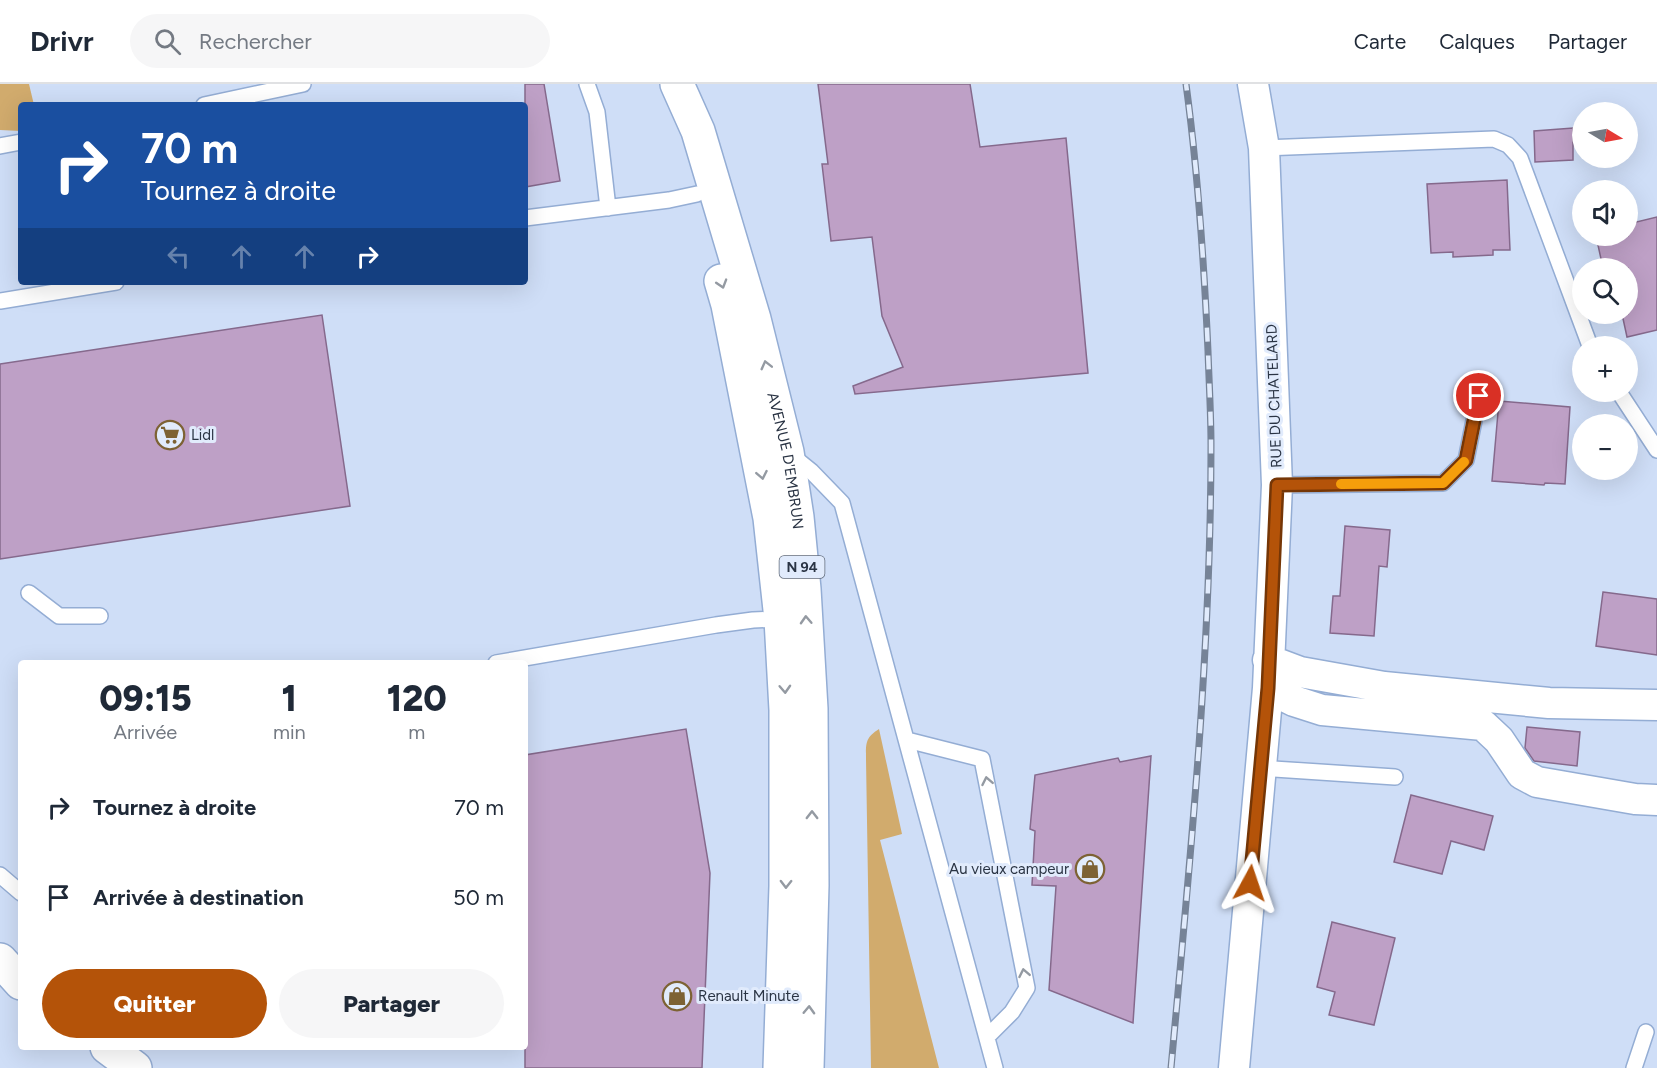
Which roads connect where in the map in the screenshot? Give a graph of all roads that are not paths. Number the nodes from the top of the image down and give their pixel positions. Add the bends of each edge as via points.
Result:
1 (303, 84) edge
2 (587, 84) edge
3 (676, 84) edge
4 (1253, 84) edge
5 (218, 102) edge
6 (18, 143) edge
7 (0, 146) edge
8 (1264, 148) junction
9 (696, 194) junction
10 (608, 208) junction
11 (528, 218) edge
12 (98, 285) edge
13 (0, 301) edge
14 (1586, 336) edge
15 (1479, 396) dead end
16 (1626, 402) edge
17 (1657, 450) edge
18 (787, 452) junction
19 (1277, 485) junction
20 (29, 593) dead end
21 (100, 616) dead end
22 (781, 619) junction
23 (513, 660) edge
24 (1268, 674) junction
25 (1657, 705) edge
26 (907, 740) junction
27 (1260, 768) junction
28 (1395, 777) dead end
29 (1657, 800) edge
30 (0, 875) edge
31 (18, 890) edge
32 (0, 960) edge
33 (0, 973) edge
34 (18, 981) edge
35 (18, 982) edge
36 (1646, 1032) dead end
37 (987, 1037) junction
38 (780, 1068) edge
39 (807, 1068) edge
40 (995, 1068) edge
41 (1234, 1068) edge
42 (1634, 1068) edge

1 - 5 lane
2 - 10 lane via 597,112
3 - 9 main road, AVENUE D'EMBRUN / N 94
18 -> 3 main road, AVENUE D'EMBRUN / N 94 via 754,319 698,131
4 - 8 street, RUE DU CHATELARD
6 - 7 lane
8 - 14 lane via 1494,139 1509,145 1520,158
8 - 19 street, RUE DU CHATELARD
9 - 10 lane
9 -> 22 main road, AVENUE D'EMBRUN / N 94 via 728,305 770,518
10 - 11 lane
12 - 13 lane
15 - 19 lane via 1466,460 1443,483
16 - 17 lane
18 - 26 lane via 812,471 842,503
39 -> 18 main road, AVENUE D'EMBRUN / N 94 via 811,709 804,589
19 - 24 street, RUE DU CHATELARD
20 - 21 lane via 59,616
22 - 23 lane via 716,625
22 -> 38 main road, AVENUE D'EMBRUN / N 94 via 786,710 786,886
24 - 25 street via 1300,672 1384,687 1549,703
24 - 27 street, RUE DU CHATELARD
24 - 29 street via 1294,701 1322,710 1483,724 1522,774 1538,782 1635,800
26 - 37 lane
37 -> 26 lane via 1012,1012 1027,988 982,759
27 - 28 lane
27 - 41 street, RUE DU CHATELARD
30 - 31 lane
32 - 34 main road
33 - 35 main road
36 - 42 lane
37 - 40 lane

